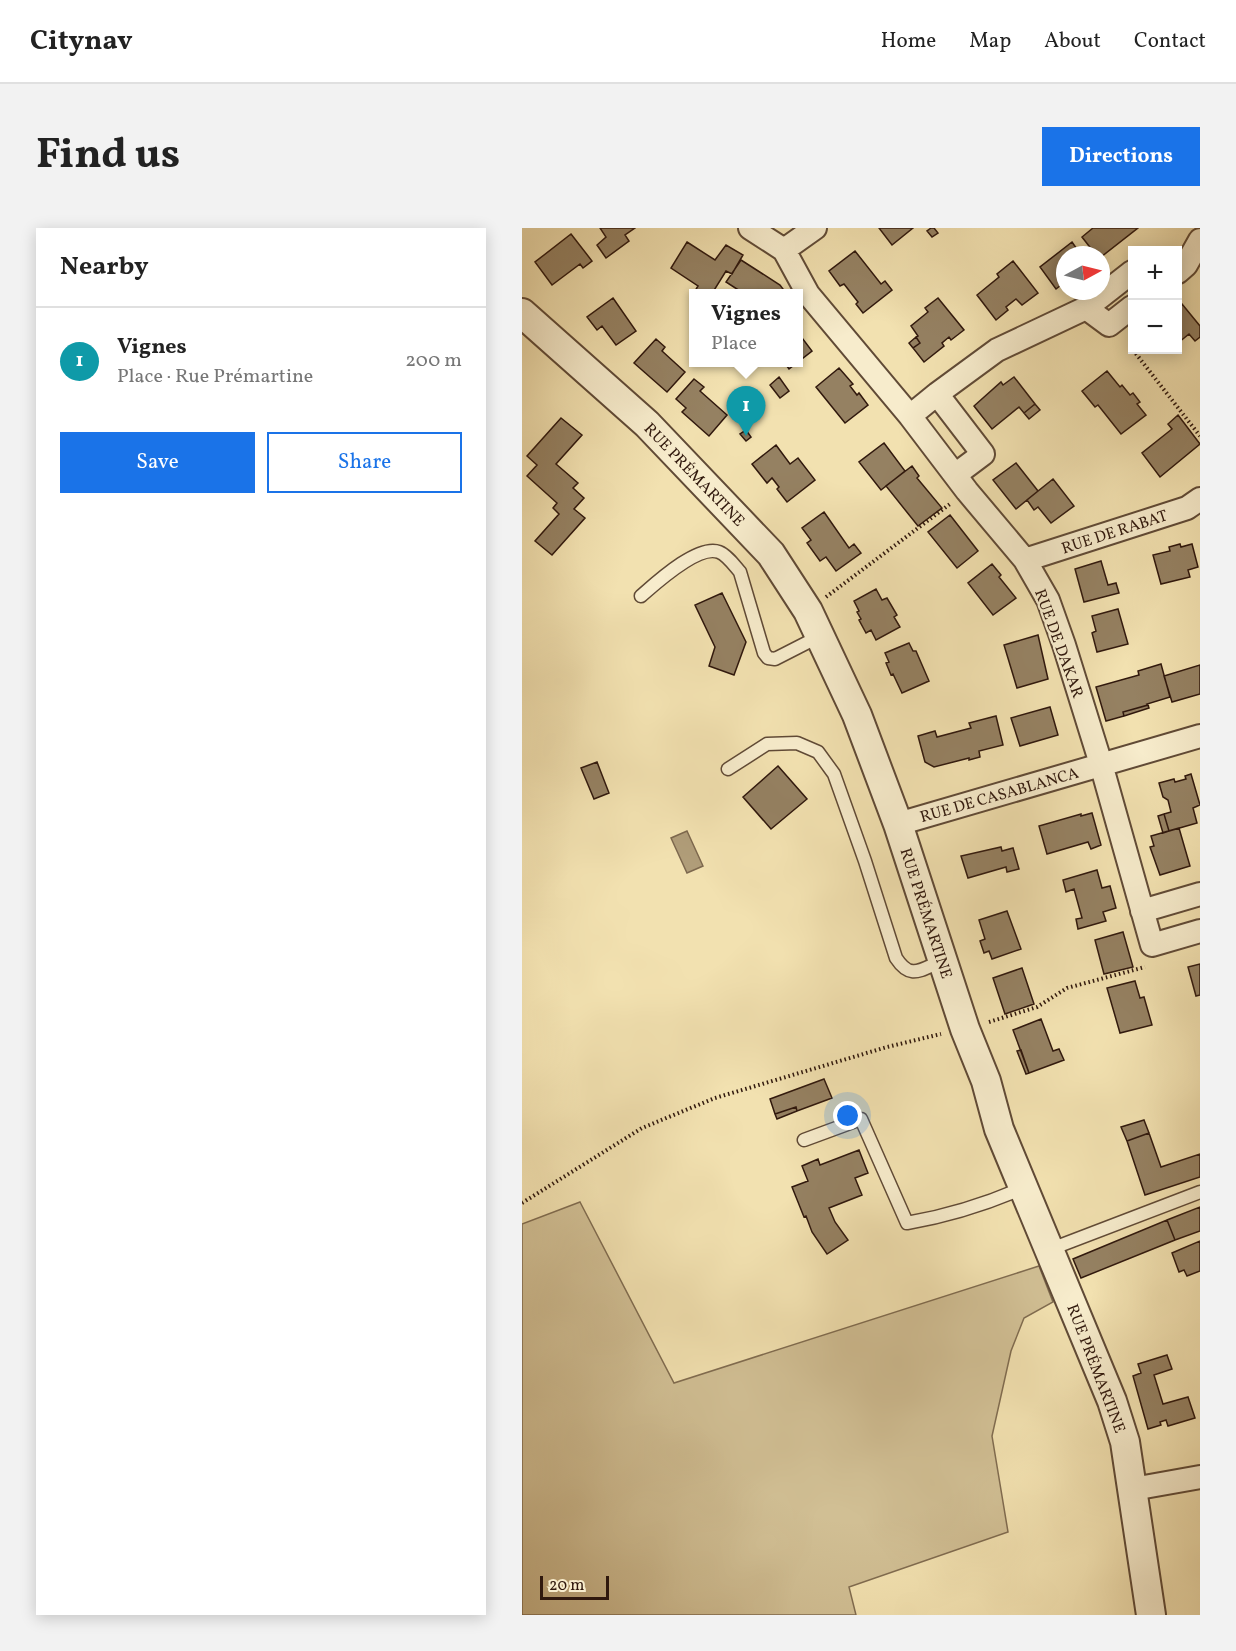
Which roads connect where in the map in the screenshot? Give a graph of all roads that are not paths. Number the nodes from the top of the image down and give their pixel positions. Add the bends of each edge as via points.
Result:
1 (750, 228) edge
2 (815, 228) edge
3 (1200, 240) edge
4 (784, 250) junction
5 (1182, 268) edge
6 (1128, 275) edge
7 (1086, 308) junction
8 (1128, 310) edge
9 (522, 313) edge
10 (937, 394) junction
11 (910, 416) junction
12 (961, 483) junction
13 (1200, 499) edge
14 (1025, 560) junction
15 (641, 596) dead end
16 (820, 636) junction
17 (1200, 736) edge
18 (1101, 764) junction
19 (728, 769) dead end
20 (898, 824) junction
21 (1200, 894) edge
22 (1142, 910) junction
23 (1200, 932) edge
24 (942, 961) junction
25 (804, 1140) dead end
26 (1025, 1188) junction
27 (1200, 1192) edge
28 (1050, 1249) junction
29 (1200, 1477) edge
30 (1133, 1489) junction
31 (1151, 1615) edge

1 - 4 street
2 - 4 street
3 - 5 street
4 - 11 street, RUE DE DAKAR via 808,294
6 - 7 street
7 - 8 street via 1109,325
7 - 10 street via 997,350
9 - 16 street, RUE PRÉMARTINE via 647,424 771,554
10 - 11 street
10 - 12 street via 983,453
11 - 12 street, RUE DE DAKAR
12 - 14 street, RUE DE DAKAR
13 - 14 street, RUE DE RABAT via 1187,508
14 - 18 street, RUE DE DAKAR via 1048,600
15 - 16 lane via 689,559 706,551 718,551 740,572 768,658
16 - 20 street, RUE PRÉMARTINE via 857,715
17 - 18 street, RUE DE CASABLANCA
18 - 20 street, RUE DE CASABLANCA
18 - 22 street, RUE DE CASABLANCA
19 - 24 lane via 767,744 797,743 818,752 834,774 896,958 903,969 913,972
20 - 24 street, RUE PRÉMARTINE
21 - 22 street
22 - 23 street, RUE DE CASABLANCA via 1152,945
24 - 26 street, RUE PRÉMARTINE via 986,1081 999,1129
25 - 26 lane via 861,1119 908,1223 939,1218
26 - 28 street, RUE PRÉMARTINE
27 - 28 lane
28 - 30 street, RUE PRÉMARTINE via 1112,1401 1125,1442
29 - 30 street
30 - 31 street, RUE PRÉMARTINE

